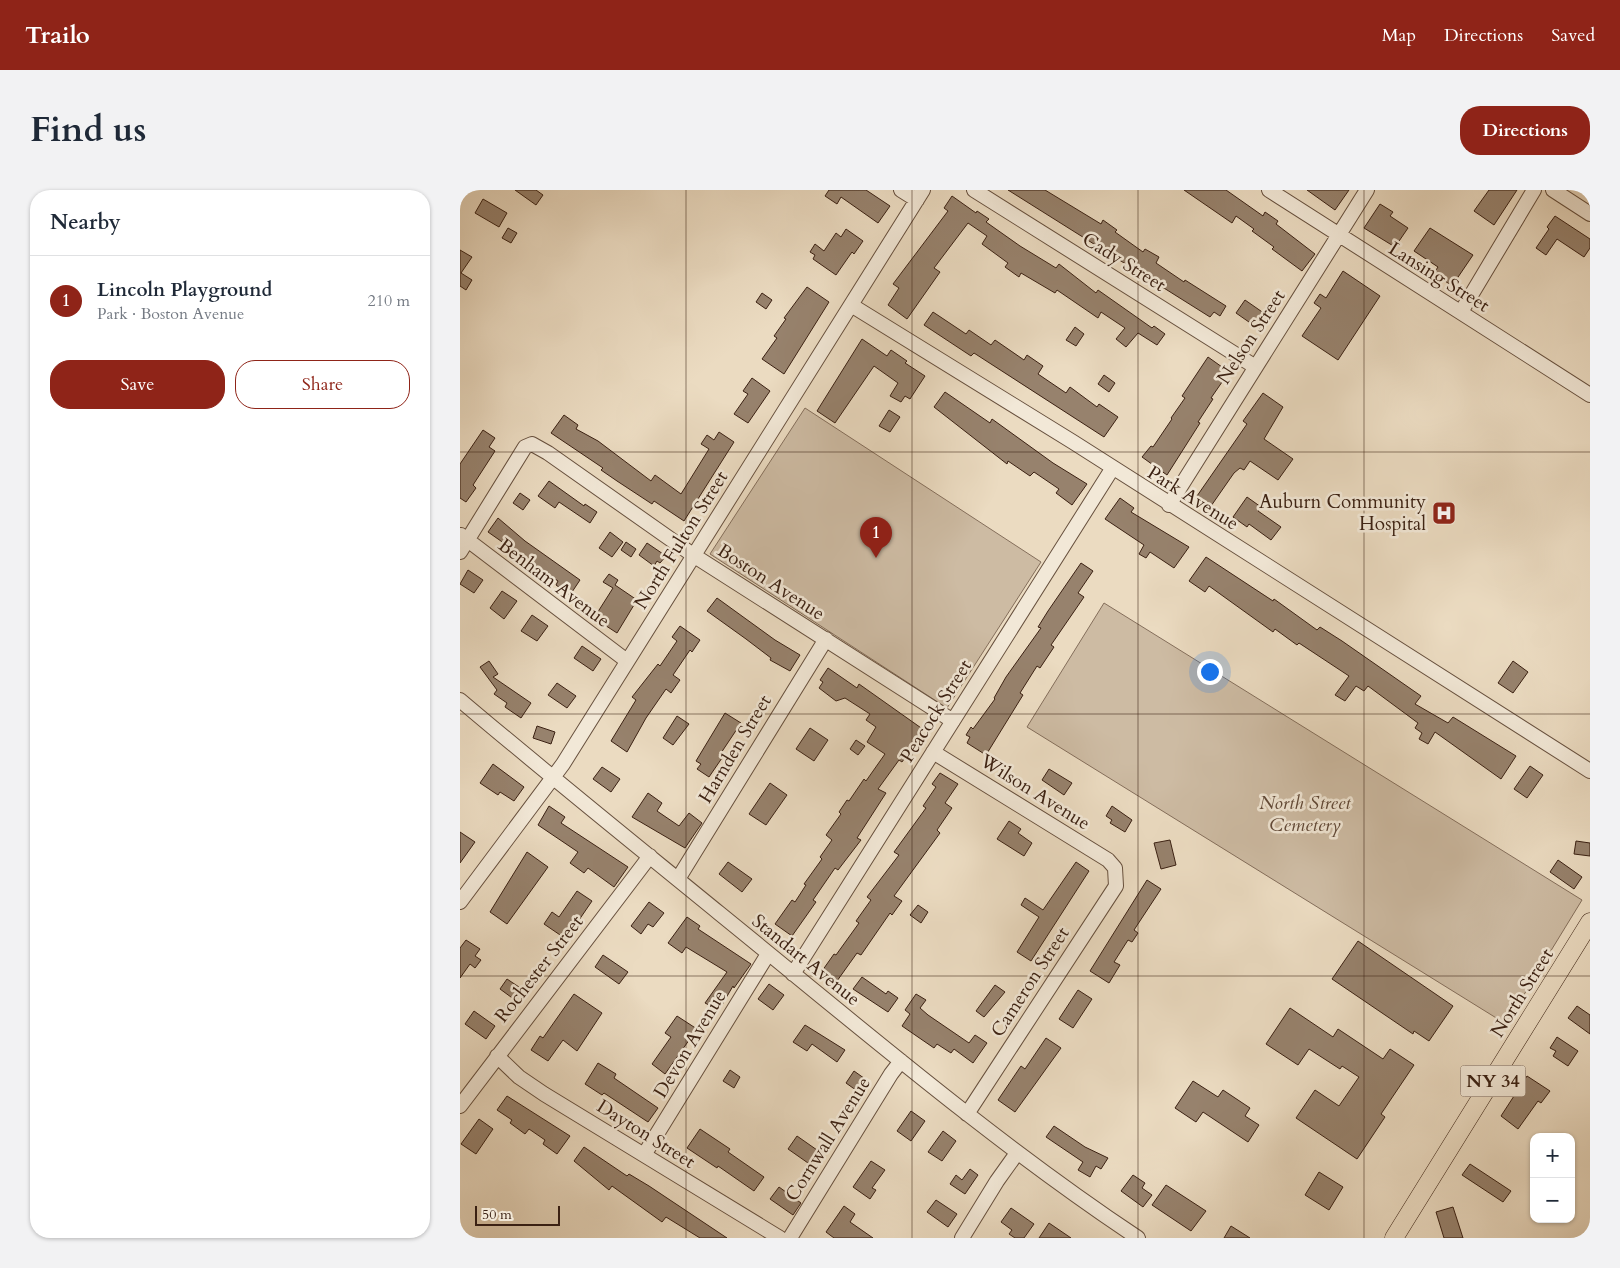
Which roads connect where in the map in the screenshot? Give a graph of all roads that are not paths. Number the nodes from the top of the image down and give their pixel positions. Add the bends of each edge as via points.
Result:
1 (901, 190) edge
2 (974, 190) edge
3 (1268, 190) edge
4 (1367, 190) edge
5 (1534, 190) edge
6 (1553, 190) edge
7 (920, 195) edge
8 (1590, 214) edge
9 (1339, 235) junction
10 (852, 305) junction
11 (1461, 312) junction
12 (1254, 366) junction
13 (1590, 395) edge
14 (1112, 469) junction
15 (1168, 505) junction
16 (462, 542) edge
17 (693, 555) junction
18 (826, 639) junction
19 (627, 661) junction
20 (460, 700) edge
21 (953, 721) junction
22 (933, 752) junction
23 (1590, 771) edge
24 (553, 777) junction
25 (650, 856) junction
26 (1115, 868) joint
27 (678, 879) junction
28 (460, 902) edge
29 (1589, 926) edge
30 (768, 954) junction
31 (793, 974) junction
32 (497, 1056) junction
33 (901, 1061) junction
34 (460, 1106) edge
35 (967, 1114) junction
36 (1017, 1153) junction
37 (644, 1154) junction
38 (780, 1238) edge
39 (790, 1238) edge
40 (962, 1238) edge
41 (1138, 1238) edge
42 (1394, 1238) edge

1 - 7 street
2 - 12 street, Cady Street
3 - 9 street, Lansing Street
4 - 9 street, Nelson Street
5 - 11 street
6 - 8 street
7 - 10 street, North Fulton Street
9 - 11 street, Lansing Street
9 - 12 street, Nelson Street
10 - 14 street, Park Avenue
10 - 17 street, North Fulton Street
11 - 13 street, Lansing Street
12 - 15 street, Nelson Street
14 - 15 street, Park Avenue
14 - 21 street, Peacock Street
15 - 23 street, Park Avenue
16 - 17 street, Boston Avenue via 528,445 532,444
16 - 19 street, Benham Avenue
17 - 18 street, Boston Avenue
17 - 19 street, North Fulton Street
18 - 21 street, Boston Avenue
18 - 27 street, Harnden Street
19 - 24 street, North Fulton Street
20 - 24 street, Standart Avenue
21 - 22 street, Peacock Street
22 - 26 street, Wilson Avenue via 1108,860
22 - 31 street, Peacock Street
24 - 25 street, Standart Avenue
24 - 28 street, North Fulton Street
25 - 27 street, Standart Avenue
25 - 32 street, Rochester Street
26 - 35 street, Cameron Street via 1116,886
27 - 30 street, Standart Avenue
29 - 42 main road, North Street / NY 34
30 - 31 street, Standart Avenue
30 - 37 street, Devon Avenue
31 - 33 street, Standart Avenue
32 - 34 street, Rochester Street
32 - 37 street, Dayton Street via 544,1094
33 - 35 street, Standart Avenue
33 - 39 street, Cornwall Avenue
35 - 36 street, Standart Avenue
36 - 40 street
36 - 41 street, Standart Avenue
37 - 38 street, Dayton Street

